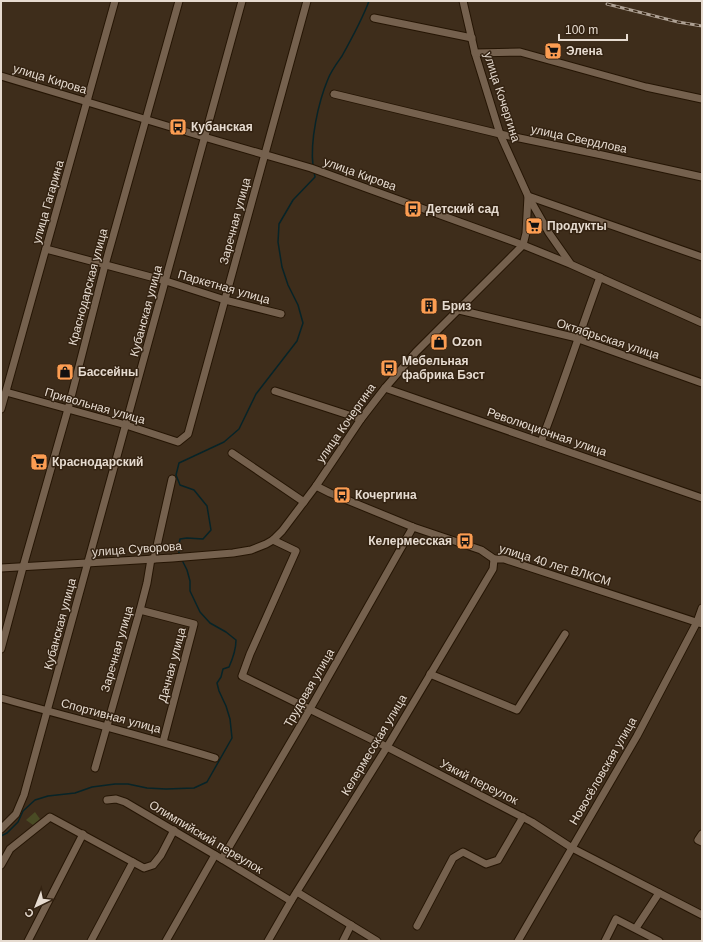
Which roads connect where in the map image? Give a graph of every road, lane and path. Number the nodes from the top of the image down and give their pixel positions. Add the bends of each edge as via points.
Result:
1 (115, 1) edge
2 (179, 1) edge
3 (242, 1) edge
4 (307, 1) edge
5 (463, 1) edge
6 (374, 18) dead end
7 (472, 38) junction
8 (476, 53) junction
9 (1, 76) edge
10 (334, 94) dead end
11 (702, 99) edge
12 (87, 102) junction
13 (146, 120) junction
14 (500, 134) junction
15 (204, 137) junction
16 (265, 155) junction
17 (702, 178) edge
18 (528, 196) junction
19 (523, 245) junction
20 (46, 249) junction
21 (702, 257) edge
22 (570, 264) junction
23 (105, 265) junction
24 (600, 277) junction
25 (166, 281) junction
26 (225, 300) junction
27 (459, 310) junction
28 (281, 314) dead end
29 (702, 323) edge
30 (577, 339) junction
31 (702, 383) edge
32 (385, 388) junction
33 (275, 391) dead end
34 (6, 392) junction
35 (1, 409) edge
36 (68, 409) junction
37 (361, 419) junction
38 (126, 426) junction
39 (178, 442) joint
40 (541, 442) junction
41 (232, 452) dead end
42 (172, 479) dead end
43 (316, 486) junction
44 (702, 498) edge
45 (304, 502) junction
46 (413, 527) junction
47 (273, 540) junction
48 (153, 559) junction
49 (494, 559) junction
50 (88, 563) junction
51 (23, 567) junction
52 (1, 568) edge
53 (702, 608) edge
54 (140, 610) junction
55 (699, 623) edge
56 (565, 634) dead end
57 (1, 649) edge
58 (430, 674) junction
59 (1, 698) edge
60 (310, 710) junction
61 (47, 711) junction
62 (107, 727) junction
63 (163, 742) junction
64 (387, 747) junction
65 (215, 758) dead end
66 (95, 768) dead end
67 (108, 800) dead end
68 (523, 817) junction
69 (1, 829) edge
70 (174, 830) junction
71 (83, 834) junction
72 (702, 834) edge
73 (702, 842) edge
74 (572, 848) junction
75 (215, 855) junction
76 (222, 859) junction
77 (133, 862) junction
78 (1, 866) edge
79 (297, 892) junction
80 (659, 893) junction
81 (291, 901) junction
82 (702, 915) edge
83 (352, 925) junction
84 (417, 926) dead end
85 (636, 928) junction
86 (28, 941) edge
87 (91, 941) edge
88 (166, 941) edge
89 (268, 941) edge
90 (342, 941) edge
91 (377, 941) edge
92 (518, 941) edge
93 (605, 941) edge
94 (659, 941) edge

1 - 12 street, улица Гагарина
2 - 13 street, Краснодарская улица
3 - 15 street, Кубанская улица
4 - 16 street, Заречная улица
5 - 7 street, улица Кочергина
6 - 7 street
7 - 8 street, улица Кочергина
8 - 11 street via 520,52 639,85
8 - 14 street, улица Кочергина
9 - 12 street, улица Кирова
10 - 14 street, улица Свердлова
12 - 13 street, улица Кирова
12 - 20 street, улица Гагарина
13 - 15 street, улица Кирова
13 - 23 street, Краснодарская улица
14 - 17 street, улица Свердлова
14 - 18 street, улица Кочергина
15 - 16 street, улица Кирова
15 - 25 street, Кубанская улица
16 - 19 street, улица Кирова via 311,168
16 - 26 street, Заречная улица
18 - 19 street, улица Кочергина
18 - 21 street
18 - 22 street, улица Кочергина
19 - 22 street, улица Кирова
19 - 27 street, улица Кочергина
20 - 23 street, Паркетная улица
20 - 34 street, улица Гагарина
22 - 24 street, улица Кирова
23 - 25 street, Паркетная улица
23 - 36 street, Краснодарская улица
24 - 29 street, улица Кирова
24 - 30 street
25 - 26 street, Паркетная улица
25 - 38 street, Кубанская улица
26 - 28 street, Паркетная улица
26 - 39 street, Заречная улица via 188,434
27 - 30 street, Октябрьская улица
27 - 32 street, улица Кочергина via 416,352
30 - 31 street, Октябрьская улица
30 - 40 street
32 - 37 street, улица Кочергина
32 - 40 street, Революционная улица
33 - 37 street
34 - 35 street, улица Гагарина
34 - 36 street, Привольная улица
36 - 38 street, Привольная улица
36 - 51 street, Краснодарская улица
37 - 43 street, улица Кочергина
38 - 39 street, Привольная улица
38 - 50 street, Кубанская улица
40 - 44 street, Революционная улица
41 - 45 street
42 - 48 street, Заречная улица
43 - 45 street, улица Кочергина
43 - 46 street, улица 40 лет ВЛКСМ
45 - 47 street, улица Кочергина
46 - 49 street, улица 40 лет ВЛКСМ via 481,550
46 - 60 street, Трудовая улица
47 - 48 street, улица Суворова via 251,550 233,553
47 - 60 street, Узкий переулок via 296,551 242,676
48 - 50 street, улица Суворова
48 - 54 street, Заречная улица
49 - 55 street, улица 40 лет ВЛКСМ via 504,559
49 - 58 street, Келермесская улица via 493,569
50 - 51 street, улица Суворова
50 - 61 street, Кубанская улица
51 - 52 street, улица Суворова
51 - 57 street, Краснодарская улица
53 - 55 street, Новосёловская улица
54 - 62 street, Заречная улица
54 - 63 street, Дачная улица via 194,624
55 - 74 street, Новосёловская улица
56 - 58 street via 517,710
58 - 64 street, Келермесская улица
59 - 61 street, Спортивная улица
60 - 64 street, Узкий переулок
60 - 76 street, Трудовая улица
61 - 62 street, Спортивная улица
61 - 69 street, Кубанская улица via 24,795 16,814
62 - 63 street, Спортивная улица
62 - 66 street, Заречная улица
63 - 65 street, Спортивная улица
64 - 68 street, Узкий переулок
64 - 79 street, Келермесская улица
67 - 70 street, Олимпийский переулок via 125,802
68 - 74 street, Узкий переулок
68 - 84 street via 498,860 486,864 463,852 453,858
70 - 75 street, Олимпийский переулок
70 - 77 street via 153,865 144,868
71 - 77 street
71 - 78 street via 50,817 10,849
71 - 86 street
72 - 73 street via 698,840
74 - 80 street, Узкий переулок
74 - 92 street, Новосёловская улица
75 - 76 street, Олимпийский переулок
75 - 88 street
76 - 81 street, Олимпийский переулок
77 - 87 street
79 - 81 street, Келермесская улица
79 - 83 street
80 - 82 street, Узкий переулок
80 - 85 street
81 - 89 street, Келермесская улица
83 - 90 street
83 - 91 street
85 - 93 street via 616,919
85 - 94 street

